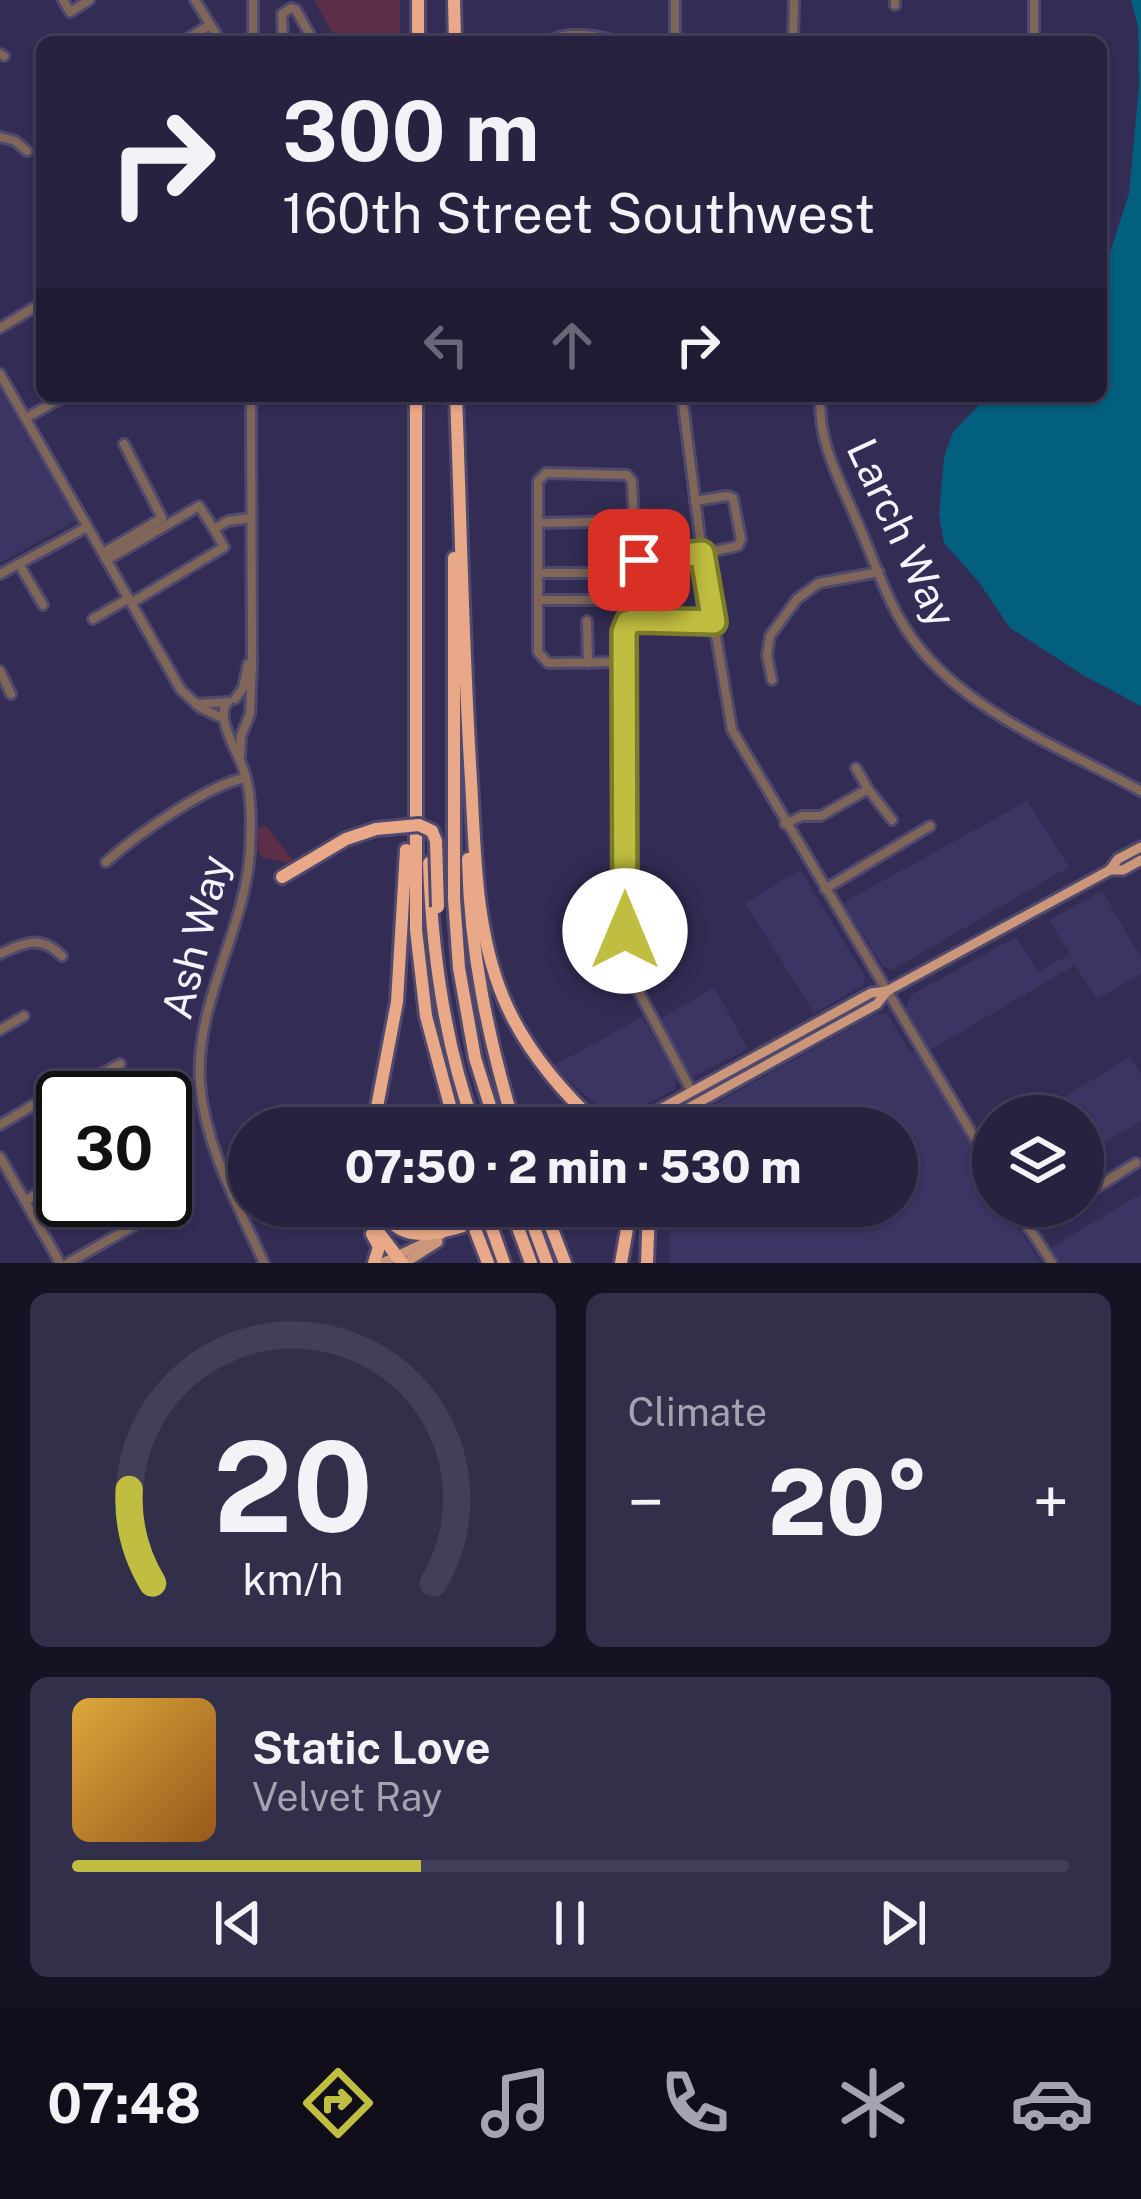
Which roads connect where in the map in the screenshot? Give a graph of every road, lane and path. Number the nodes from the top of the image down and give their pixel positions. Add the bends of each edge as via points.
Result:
1 (63, 0) edge
2 (88, 0) edge
3 (195, 0) edge
4 (253, 0) edge
5 (418, 0) edge
6 (454, 0) edge
7 (675, 0) edge
8 (794, 0) edge
9 (1034, 0) edge
10 (210, 25) junction
11 (192, 36) edge
12 (217, 36) edge
13 (253, 36) edge
14 (283, 36) edge
15 (308, 36) edge
16 (418, 36) edge
17 (454, 36) edge
18 (675, 36) edge
19 (793, 36) edge
20 (1034, 36) edge
21 (0, 137) edge
22 (27, 152) dead end
23 (36, 307) edge
24 (0, 328) edge
25 (0, 374) edge
26 (54, 402) edge
27 (251, 402) edge
28 (416, 402) edge
29 (456, 402) edge
30 (456, 402) edge
31 (683, 402) edge
32 (821, 402) edge
33 (26, 418) junction
34 (124, 444) dead end
35 (695, 501) junction
36 (250, 518) junction
37 (635, 521) junction
38 (605, 522) junction
39 (538, 523) junction
40 (87, 526) junction
41 (214, 529) junction
42 (702, 553) junction
43 (105, 556) junction
44 (639, 560) junction
45 (20, 564) junction
46 (879, 572) junction
47 (538, 573) junction
48 (608, 573) junction
49 (0, 574) edge
50 (608, 589) dead end
51 (130, 600) junction
52 (538, 600) junction
53 (43, 605) dead end
54 (93, 619) dead end
55 (587, 621) dead end
56 (714, 622) junction
57 (250, 657) junction
58 (624, 662) junction
59 (587, 663) junction
60 (0, 671) edge
61 (772, 680) dead end
62 (10, 694) dead end
63 (231, 701) junction
64 (195, 704) junction
65 (249, 710) junction
66 (224, 721) junction
67 (247, 722) junction
68 (469, 747) junction
69 (240, 758) junction
70 (856, 768) dead end
71 (413, 777) junction
72 (246, 778) junction
73 (868, 789) junction
74 (1141, 791) edge
75 (892, 820) dead end
76 (785, 824) junction
77 (412, 825) junction
78 (930, 826) dead end
79 (1141, 847) edge
80 (1141, 860) edge
81 (106, 862) dead end
82 (1110, 870) junction
83 (282, 877) dead end
84 (825, 890) junction
85 (0, 954) edge
86 (62, 956) dead end
87 (887, 991) junction
88 (24, 1016) dead end
89 (0, 1030) edge
90 (120, 1064) dead end
91 (692, 1092) junction
92 (378, 1107) edge
93 (450, 1107) edge
94 (470, 1107) edge
95 (472, 1107) edge
96 (490, 1107) edge
97 (509, 1107) edge
98 (583, 1107) edge
99 (664, 1107) edge
100 (692, 1107) edge
101 (0, 1125) edge
102 (972, 1133) edge
103 (0, 1157) edge
104 (1136, 1163) dead end
105 (1104, 1183) edge
106 (36, 1194) edge
107 (25, 1201) junction
108 (131, 1227) edge
109 (372, 1227) edge
110 (374, 1227) edge
111 (398, 1227) edge
112 (459, 1227) edge
113 (461, 1227) edge
114 (474, 1227) edge
115 (491, 1227) edge
116 (512, 1227) edge
117 (534, 1227) edge
118 (551, 1227) edge
119 (628, 1227) edge
120 (648, 1227) edge
121 (1032, 1227) edge
122 (1029, 1229) joint
123 (392, 1262) edge
124 (64, 1263) edge
125 (264, 1263) edge
126 (488, 1263) edge
127 (504, 1263) edge
128 (527, 1263) edge
129 (547, 1263) edge
130 (566, 1263) edge
131 (621, 1263) edge
132 (647, 1263) edge
133 (1052, 1263) edge

1 - 2 street via 70,12
3 - 10 street
4 - 13 street
5 - 16 highway
6 - 17 highway
7 - 18 street
8 - 19 street
9 - 20 street
10 - 11 street
10 - 12 street
14 - 15 street via 288,8
21 - 22 street
23 - 24 street
25 - 33 street
26 - 33 street
27 - 36 street
28 - 71 highway
29 - 68 highway
30 - 96 highway via 454,899 459,968
31 - 35 street
32 - 46 street, Larch Way via 822,431
33 - 40 street
34 - 43 street via 163,518
35 - 42 street
35 - 42 street via 731,497 741,539 734,548
36 - 41 street
36 - 57 street
37 - 38 street
37 - 39 street via 630,477 622,473 541,476
37 - 44 street
38 - 39 street
38 - 48 street
39 - 47 street
40 - 43 street
40 - 45 street
41 - 43 street via 199,506
41 - 51 street via 224,547
42 - 44 street
42 - 56 street
43 - 51 street
44 - 52 street via 632,597
45 - 49 street
45 - 53 street
46 - 61 street via 818,583 797,599 770,637
46 - 74 street, Larch Way via 897,614 947,679
47 - 48 street
47 - 52 street
48 - 50 street
51 - 54 street
51 - 64 street
52 - 59 street via 543,661
55 - 59 street
56 - 58 street via 628,622
56 - 76 street via 732,730
57 - 63 street
57 - 65 street
58 - 59 street
58 - 91 street via 625,967
60 - 62 street
63 - 64 street
63 - 65 street
63 - 66 street
64 - 66 street
65 - 67 street
66 - 67 street via 236,728
66 - 69 street, Ash Way
67 - 69 street, Ash Way
68 - 97 highway via 476,973
68 - 98 highway via 481,912 501,993 535,1053
69 - 72 street, Ash Way
70 - 73 street
71 - 92 highway via 397,1002
71 - 93 highway via 418,959
72 - 81 street via 223,784
72 - 125 street, Ash Way via 248,865 202,1026 200,1083 211,1140
73 - 75 street
73 - 76 street via 820,816
76 - 84 street
77 - 83 highway, bridge via 346,839
77 - 94 highway, bridge via 426,834 439,988
77 - 95 highway, bridge via 435,836 446,999
78 - 84 street
79 - 82 main road
80 - 82 main road
82 - 87 main road
84 - 87 street
85 - 86 street via 35,940
87 - 91 main road
87 - 100 main road via 877,1004
87 - 102 street
88 - 89 street
90 - 101 street via 75,1080
91 - 99 main road
103 - 107 street
104 - 105 street
106 - 107 street
107 - 124 street
108 - 124 street
109 - 123 highway
110 - 123 highway
111 - 112 highway via 409,1234
113 - 123 main road
114 - 126 highway
115 - 127 highway
116 - 128 highway
117 - 129 highway
118 - 130 highway
119 - 131 highway
120 - 132 highway
121 - 122 street
122 - 133 street

